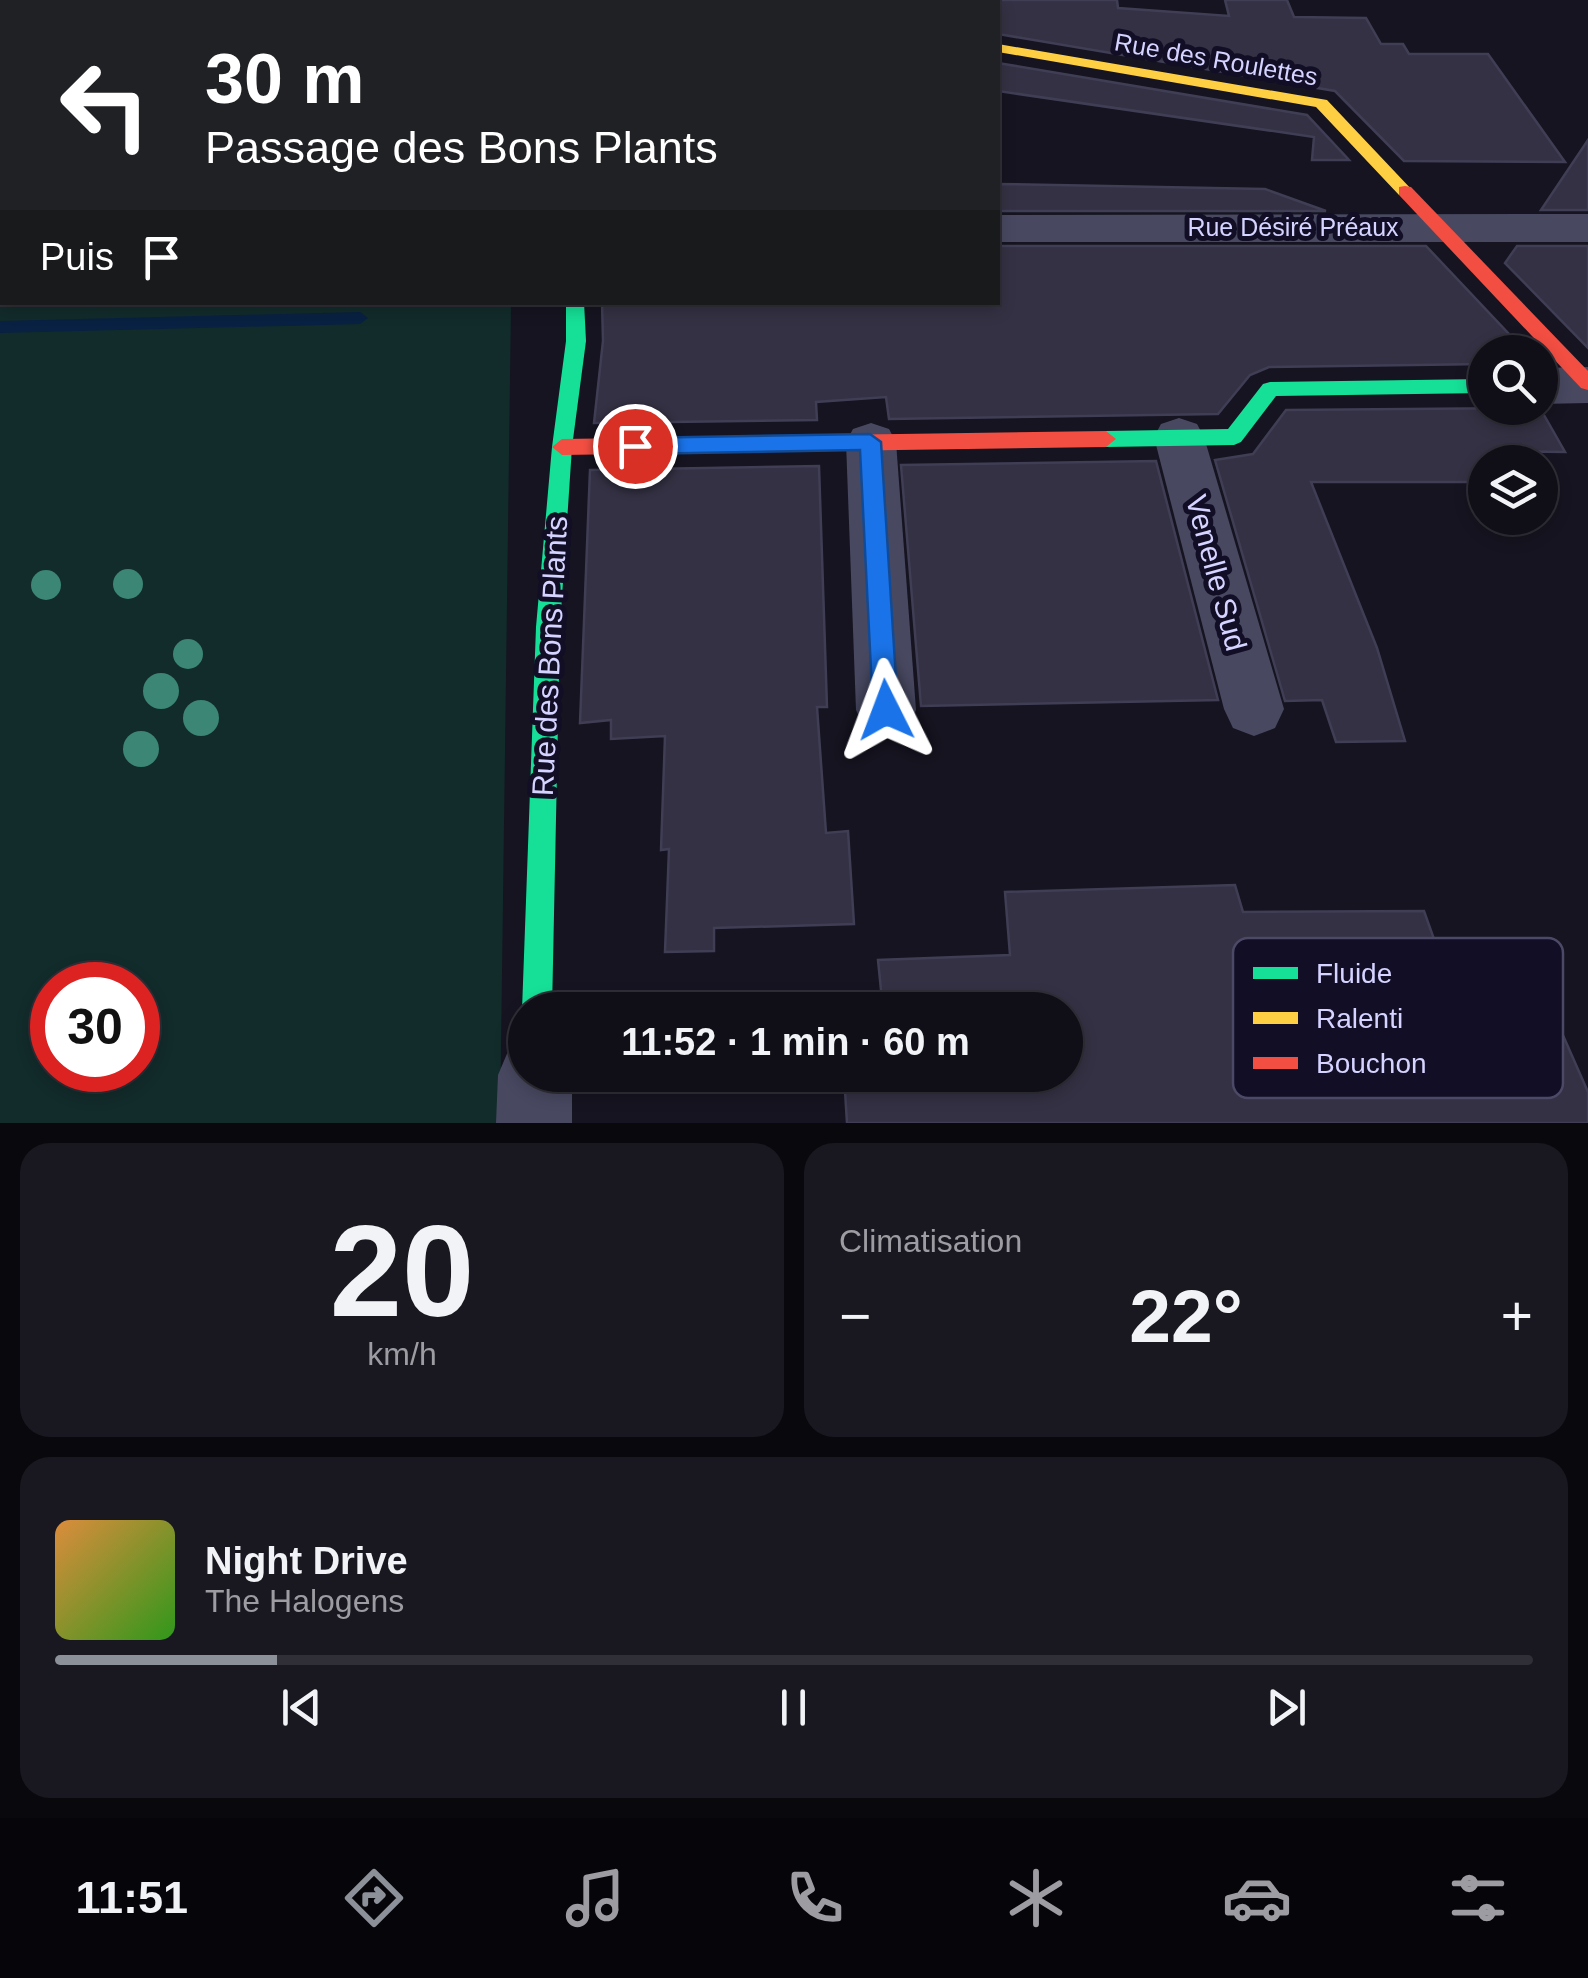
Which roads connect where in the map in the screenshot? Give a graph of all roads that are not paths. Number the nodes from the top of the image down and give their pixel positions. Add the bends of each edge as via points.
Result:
1 (1000, 48) edge
2 (1434, 226) junction
3 (1000, 228) edge
4 (1588, 228) edge
5 (575, 305) edge
6 (1588, 384) edge
7 (1558, 385) edge
8 (1468, 386) edge
9 (1179, 437) junction
10 (870, 442) junction
11 (562, 447) junction
12 (1254, 709) dead end
13 (886, 710) dead end
14 (538, 992) edge
15 (535, 1092) edge
16 (534, 1123) edge

1 - 2 street, Rue des Roulettes via 1321,104
2 - 3 street, Rue Désiré Préaux
2 - 4 street, Rue Désiré Préaux
2 - 6 street, Rue des Roulettes
5 - 11 street, Rue des Bons Plants
6 - 7 street
8 - 9 street via 1270,389 1234,436
9 - 10 street
9 - 12 street, Venelle Sud
10 - 11 street
10 - 13 street
11 - 14 street, Rue des Bons Plants via 548,627
15 - 16 street

